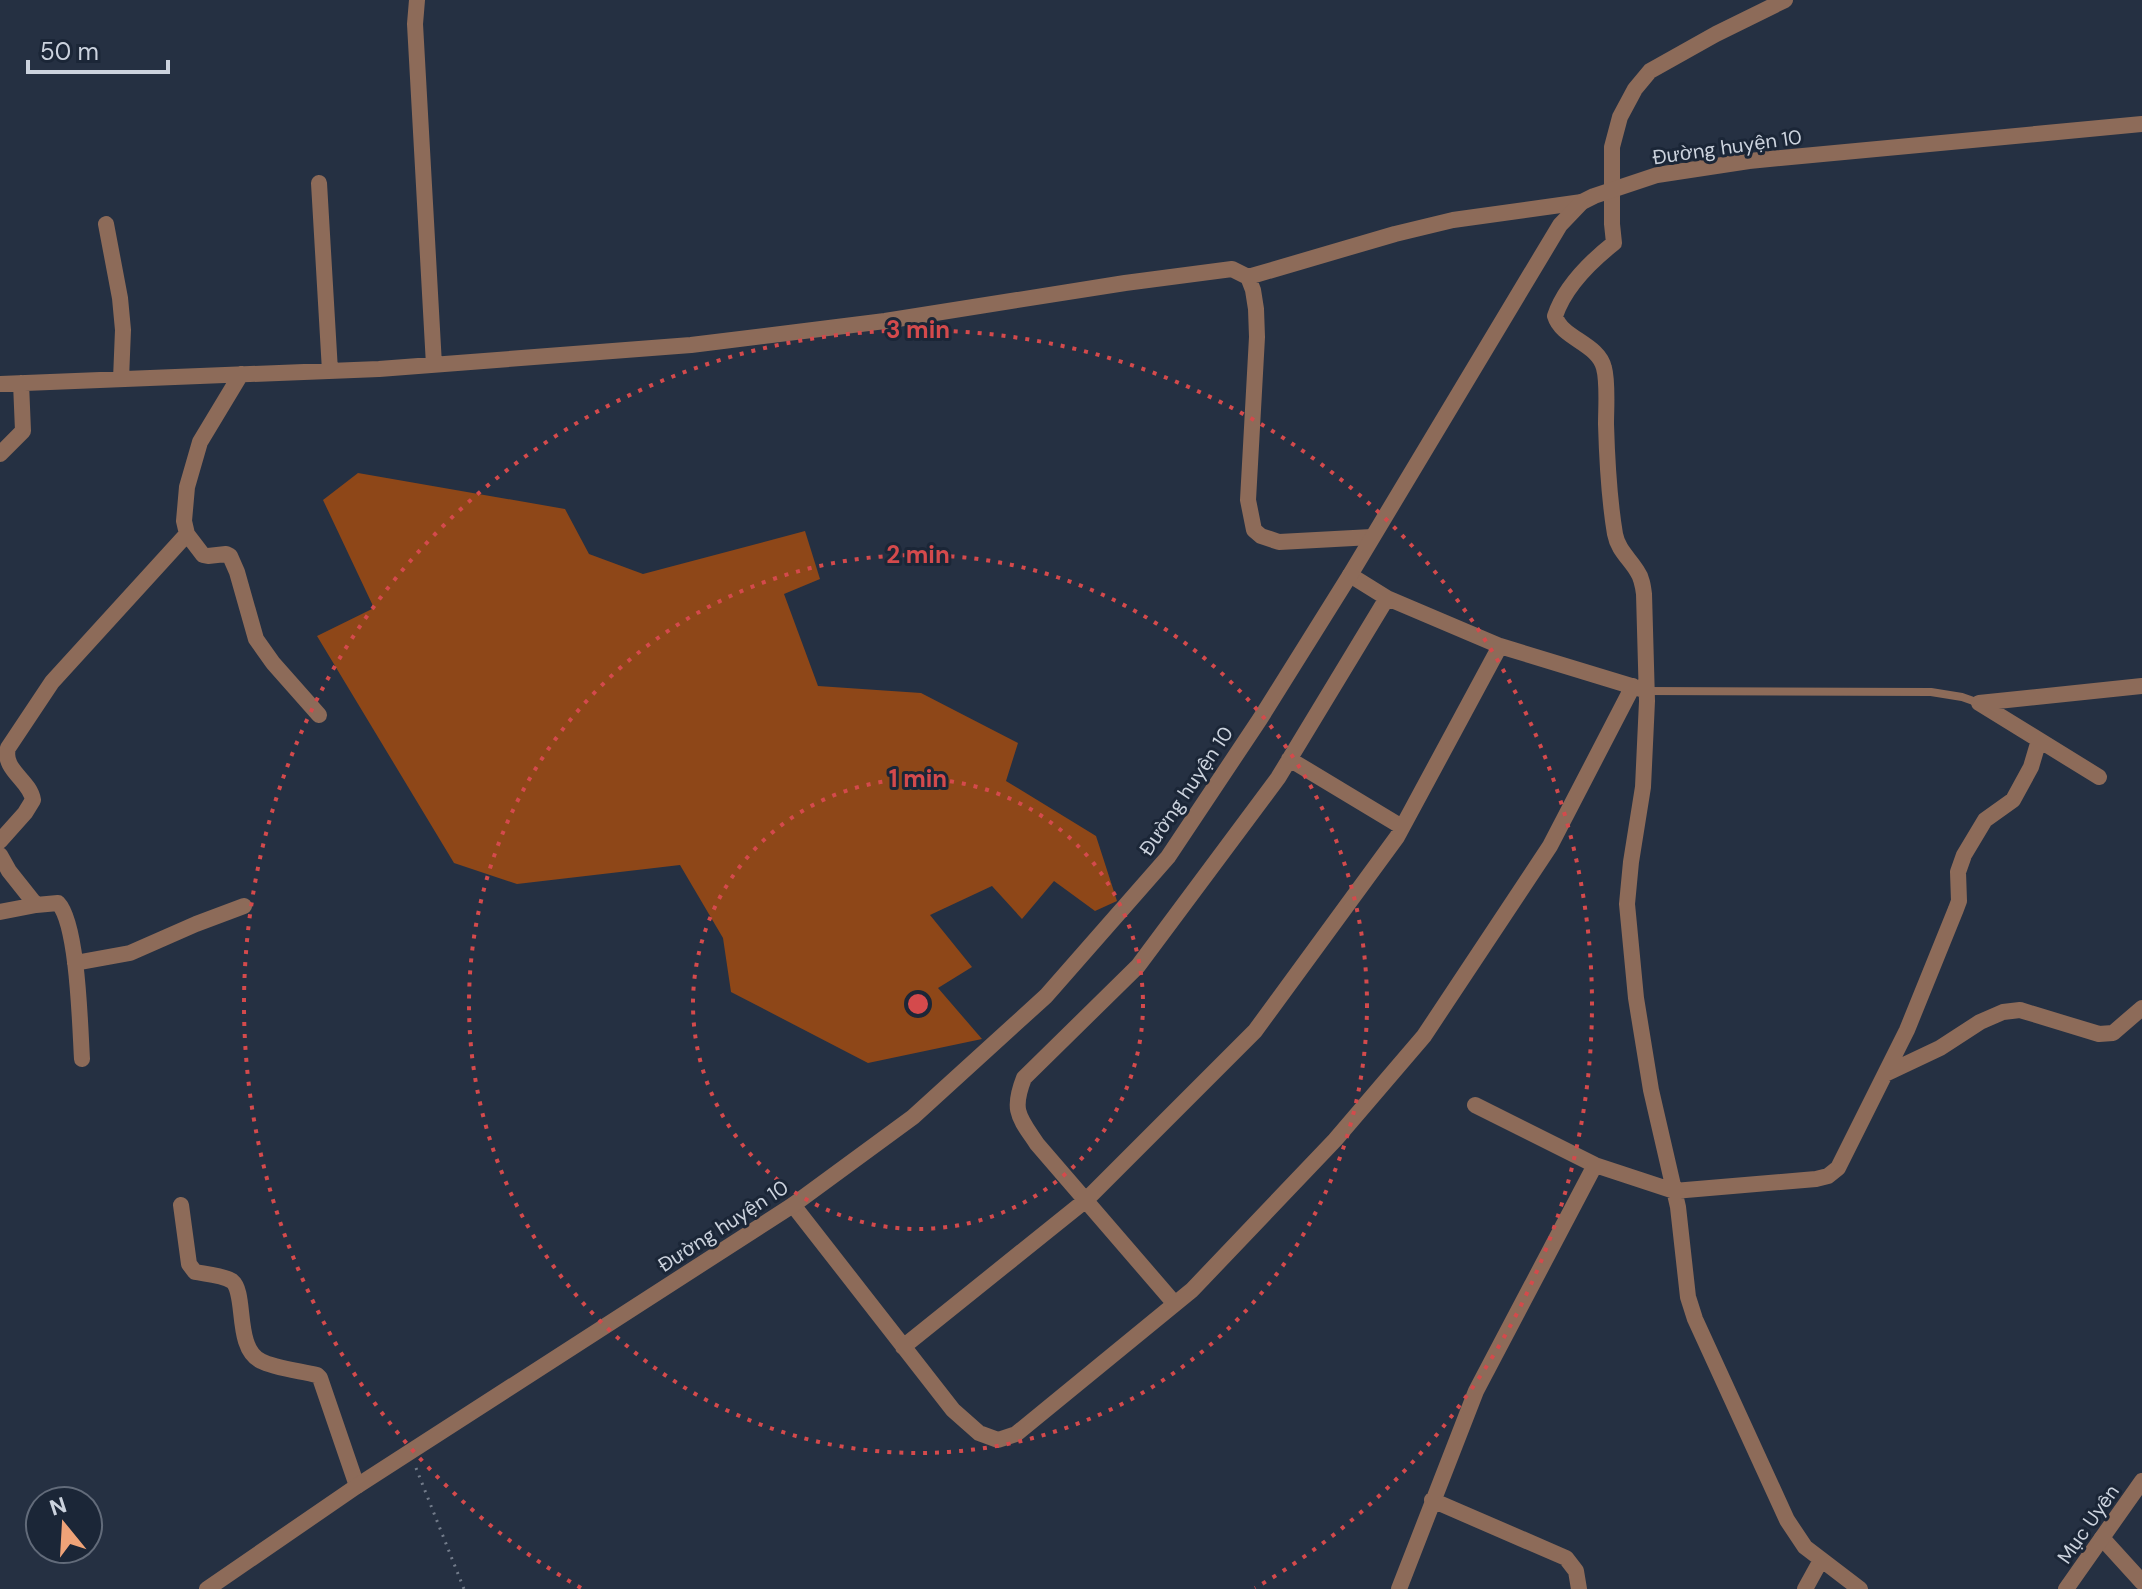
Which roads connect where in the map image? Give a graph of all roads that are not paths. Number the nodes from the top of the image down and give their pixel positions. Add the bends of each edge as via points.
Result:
1 (417, 0) edge
2 (1785, 0) edge
3 (2142, 124) edge
4 (319, 183) dead end
5 (1612, 189) junction
6 (1582, 202) junction
7 (106, 224) dead end
8 (1248, 277) junction
9 (434, 365) junction
10 (330, 371) junction
11 (241, 374) junction
12 (121, 379) junction
13 (21, 383) junction
14 (0, 384) edge
15 (0, 454) edge
16 (187, 534) junction
17 (1372, 537) junction
18 (1350, 575) junction
19 (1387, 598) junction
20 (1500, 646) junction
21 (2142, 686) edge
22 (1639, 688) junction
23 (1979, 703) junction
24 (319, 715) dead end
25 (2039, 740) junction
26 (1289, 759) junction
27 (2099, 777) dead end
28 (1402, 827) junction
29 (0, 841) edge
30 (0, 855) edge
31 (36, 905) junction
32 (244, 906) dead end
33 (0, 912) edge
34 (75, 963) junction
35 (2142, 1008) edge
36 (82, 1059) dead end
37 (1885, 1074) junction
38 (1475, 1105) dead end
39 (1595, 1165) junction
40 (1674, 1191) junction
41 (1086, 1200) junction
42 (181, 1205) dead end
43 (793, 1205) junction
44 (1175, 1304) junction
45 (903, 1347) junction
46 (2142, 1481) edge
47 (357, 1486) junction
48 (1432, 1500) junction
49 (2102, 1538) junction
50 (1821, 1560) junction
51 (2142, 1582) edge
52 (207, 1589) edge
53 (1399, 1589) edge
54 (1579, 1589) edge
55 (1805, 1589) edge
56 (1860, 1589) edge
57 (2066, 1589) edge

1 - 9 street
2 - 5 street via 1650,71 1620,117 1612,147
3 - 5 street, Đường huyện 10 via 1749,161 1657,175
4 - 10 street
5 - 6 street, Đường huyện 10
5 - 22 street via 1614,243 1564,294 1555,316 1598,355 1604,368 1616,537 1638,571 1644,594
6 - 8 street via 1453,220
6 - 17 street, Đường huyện 10 via 1560,225
7 - 12 street via 120,298
8 - 9 street via 1220,269 691,345
8 - 17 street via 1257,337 1248,500 1254,530 1279,542
9 - 10 street
10 - 11 street
11 - 12 street
11 - 16 street via 200,442 187,487
12 - 13 street
13 - 14 street
13 - 15 street via 23,431
16 - 24 street via 203,555 230,556 256,639
16 - 29 street via 52,682 8,748 8,763 33,800
17 - 18 street, Đường huyện 10
18 - 19 street
18 - 43 street, Đường huyện 10 via 1168,857 1046,996 913,1117
19 - 20 street
19 - 26 street
20 - 22 street
20 - 28 street
21 - 23 street
22 - 23 lane via 1931,692
22 - 40 street via 1643,787 1627,904 1651,1090
22 - 44 street via 1550,846 1424,1036 1335,1140
23 - 25 street
25 - 27 street
25 - 37 street via 2013,800 1985,820 1964,855 1958,872 1959,901
26 - 28 street
26 - 41 street via 1138,966 1024,1078 1019,1116
28 - 41 street via 1255,1031
30 - 31 street
31 - 33 street
31 - 34 street via 61,905
32 - 34 street via 130,953
34 - 36 street
35 - 37 street via 2113,1033 2099,1034 2020,1010 2003,1012
37 - 40 street via 1838,1168 1828,1176
38 - 39 street
39 - 40 street
39 - 48 street via 1476,1391
40 - 50 street via 1695,1319 1787,1520
41 - 44 street
41 - 45 street
42 - 47 street via 189,1264 195,1272 236,1285 240,1323 251,1353 260,1361 320,1378
43 - 45 street
43 - 47 street, Đường huyện 10
44 - 45 street via 1016,1434 998,1440 979,1433 953,1410
46 - 49 street, Mục Uyên
47 - 52 street, Đường huyện 10
48 - 53 street
48 - 54 street via 1566,1558 1576,1571
49 - 51 street
49 - 57 street, Mục Uyên
50 - 55 street
50 - 56 street

